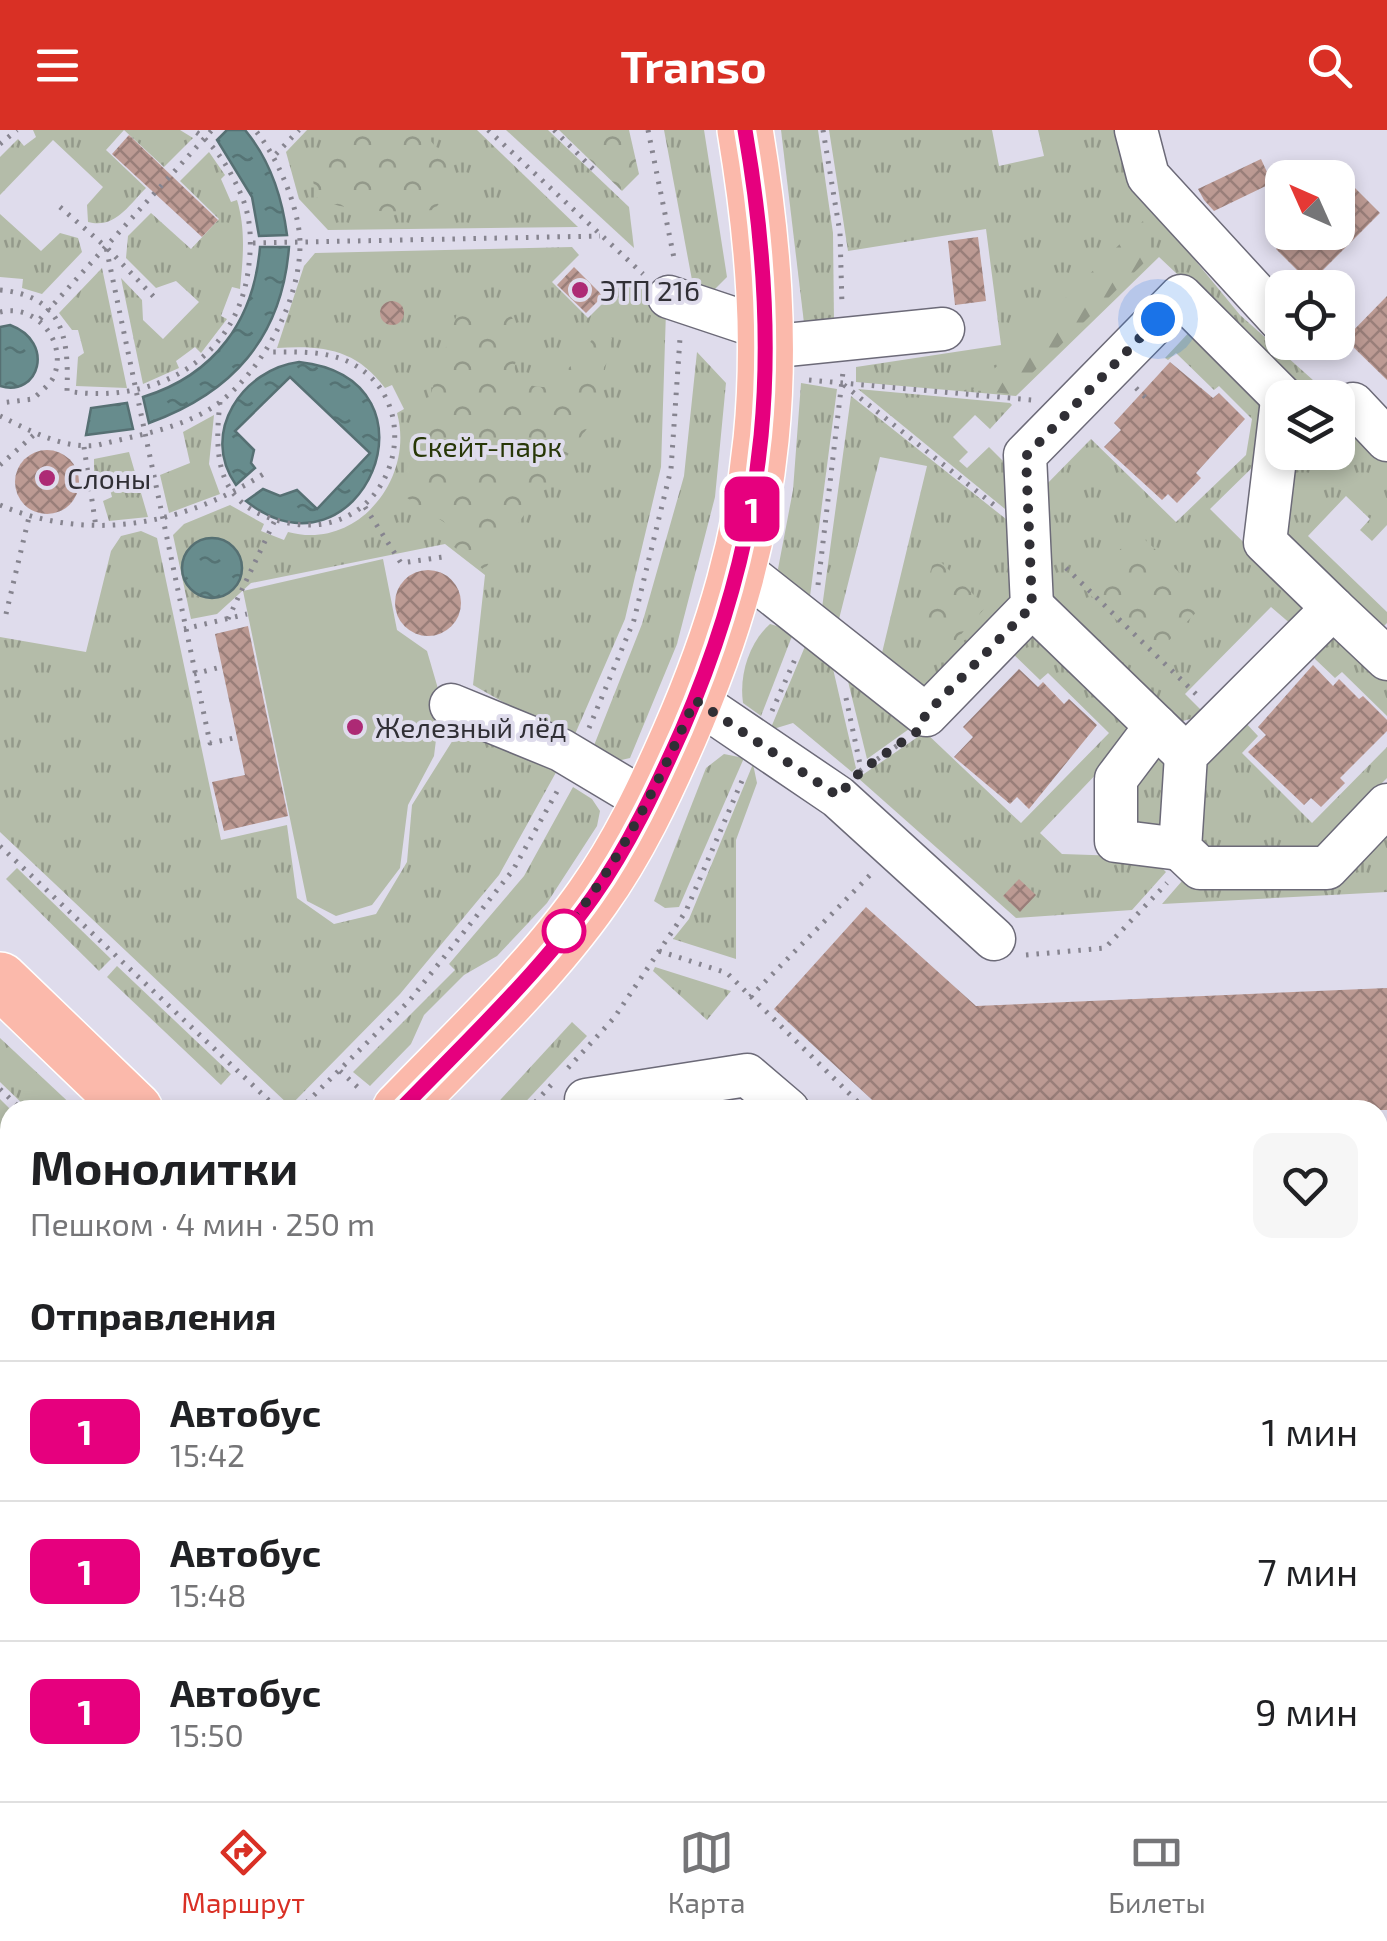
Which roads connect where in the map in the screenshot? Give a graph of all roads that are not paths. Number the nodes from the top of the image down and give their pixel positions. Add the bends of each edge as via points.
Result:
1 (745, 130) edge
2 (1136, 130) edge
3 (676, 301) road end
4 (1265, 303) edge
5 (942, 329) dead end
6 (767, 339) junction
7 (1265, 381) edge
8 (1355, 407) edge
9 (1387, 440) edge
10 (1274, 470) edge
11 (741, 570) junction
12 (1032, 606) junction
13 (1333, 608) junction
14 (1387, 660) edge
15 (695, 700) junction
16 (450, 706) dead end
17 (1171, 740) junction
18 (648, 802) junction
19 (1387, 805) edge
20 (1185, 853) junction
21 (994, 939) road end
22 (0, 980) edge
23 (125, 1100) edge
24 (410, 1100) edge
25 (586, 1100) edge
26 (777, 1100) edge

1 - 6 main road
2 - 4 street via 1148,176
3 - 6 street
5 - 6 street
6 - 11 main road via 761,467
7 - 12 street via 1180,296 1026,456
8 - 9 street
10 - 13 street via 1265,542
11 - 12 street via 926,714
11 - 15 main road
12 - 17 street
13 - 14 street
13 - 17 street via 1222,719
15 - 18 main road
15 - 21 street via 850,783 895,849
16 - 18 street via 576,758
17 - 20 street
17 - 20 street via 1116,780 1116,841
18 - 24 main road via 593,897
19 - 20 street via 1326,868 1200,868
22 - 23 main road
25 - 26 street via 747,1074

